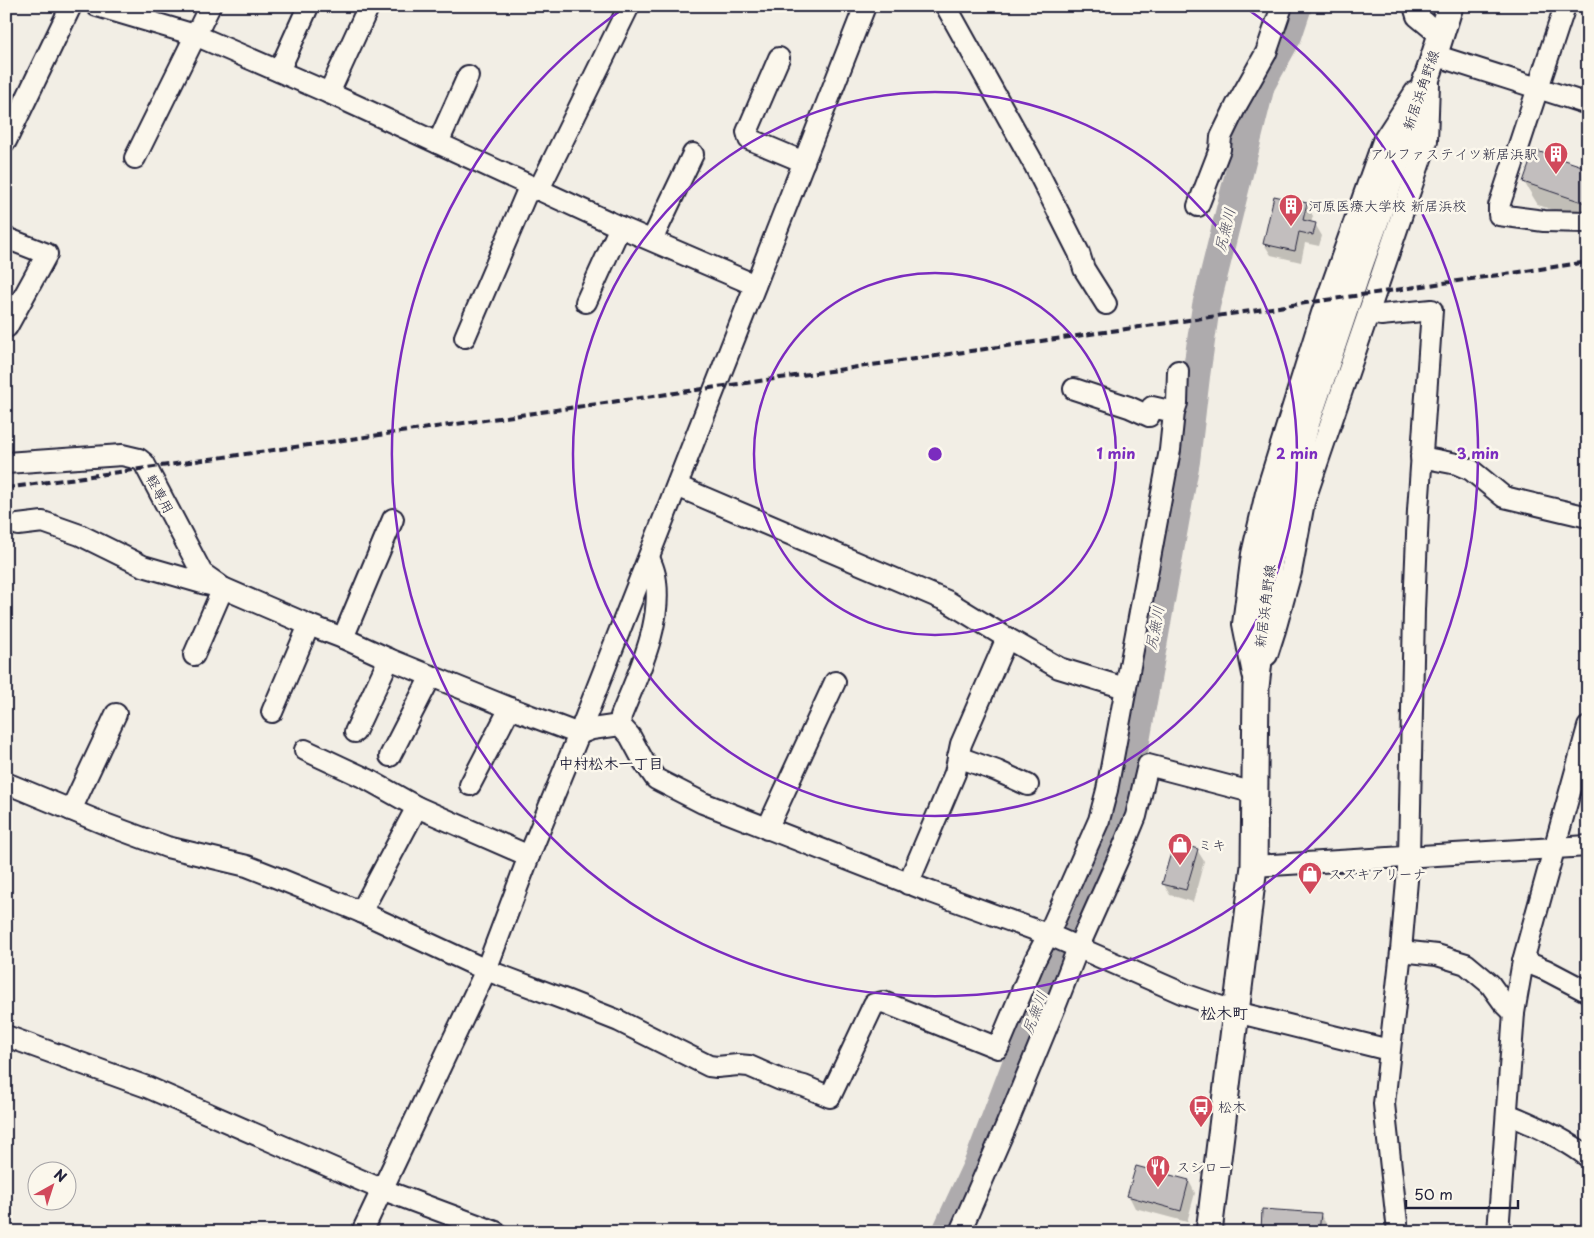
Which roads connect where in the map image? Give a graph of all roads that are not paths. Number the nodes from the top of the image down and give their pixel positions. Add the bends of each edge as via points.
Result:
1 (71, 6) edge
2 (97, 6) edge
3 (210, 6) edge
4 (629, 6) edge
5 (865, 6) edge
6 (946, 6) edge
7 (1282, 6) edge
8 (1414, 6) edge
9 (1450, 6) edge
10 (1565, 6) edge
11 (307, 9) dead end
12 (367, 10) dead end
13 (195, 35) junction
14 (1435, 53) junction
15 (779, 58) dead end
16 (279, 71) junction
17 (468, 76) dead end
18 (1537, 88) junction
19 (329, 93) junction
20 (1588, 104) edge
21 (6, 141) edge
22 (438, 143) junction
23 (693, 154) dead end
24 (135, 158) dead end
25 (804, 162) junction
26 (539, 189) junction
27 (1198, 206) dead end
28 (1588, 222) edge
29 (620, 227) junction
30 (6, 238) edge
31 (652, 240) junction
32 (755, 285) junction
33 (586, 302) dead end
34 (1106, 304) dead end
35 (1368, 313) junction
36 (7, 327) edge
37 (465, 337) dead end
38 (1178, 371) dead end
39 (1074, 389) dead end
40 (1174, 412) junction
41 (1420, 457) junction
42 (6, 463) edge
43 (677, 486) junction
44 (1588, 517) edge
45 (393, 519) dead end
46 (18, 524) dead end
47 (649, 557) junction
48 (223, 588) junction
49 (309, 625) junction
50 (342, 638) junction
51 (1006, 638) junction
52 (194, 655) dead end
53 (389, 659) junction
54 (431, 676) junction
55 (835, 682) dead end
56 (1256, 687) junction
57 (1125, 688) junction
58 (510, 708) junction
59 (272, 712) dead end
60 (116, 714) dead end
61 (620, 725) junction
62 (1588, 727) edge
63 (355, 732) dead end
64 (579, 734) junction
65 (305, 750) dead end
66 (390, 756) dead end
67 (958, 757) junction
68 (1581, 778) edge
69 (6, 783) edge
70 (470, 785) dead end
71 (1028, 785) dead end
72 (1254, 793) junction
73 (417, 807) junction
74 (71, 810) junction
75 (767, 829) junction
76 (1588, 846) edge
77 (1553, 849) junction
78 (529, 856) junction
79 (1409, 857) junction
80 (1254, 866) junction
81 (908, 884) junction
82 (361, 912) junction
83 (1050, 936) junction
84 (1075, 947) junction
85 (1400, 951) junction
86 (1523, 962) junction
87 (486, 970) junction
88 (1588, 992) edge
89 (1236, 1012) junction
90 (1514, 1013) junction
91 (6, 1036) edge
92 (1389, 1050) junction
93 (1507, 1114) junction
94 (1588, 1157) edge
95 (381, 1189) junction
96 (362, 1232) edge
97 (496, 1232) edge
98 (960, 1232) edge
99 (1209, 1232) edge
100 (1398, 1232) edge
101 (1498, 1232) edge

1 - 21 street
2 - 13 street
3 - 13 street
4 - 26 street
5 - 25 street
6 - 34 street via 1035,166 1084,268
7 - 27 street via 1266,53 1221,137 1220,149
8 - 14 street
9 - 14 main road, 新居浜角野線
10 - 18 street
11 - 16 street
12 - 19 street
13 - 16 street
13 - 24 street
14 - 18 street
14 - 35 street via 1427,141
14 - 56 main road, 新居浜角野線 via 1306,425 1270,561
15 - 25 street via 747,132 748,139
16 - 19 street
17 - 22 street
18 - 20 street
18 - 28 street via 1499,206 1499,215
19 - 22 street
22 - 26 street
23 - 31 street
25 - 32 street
26 - 29 street
26 - 37 street via 527,192
29 - 31 street
29 - 33 street
30 - 36 street via 47,254
31 - 32 street
32 - 43 street
35 - 41 street via 1432,310
35 - 56 street via 1304,502 1291,572
38 - 40 street
39 - 40 street via 1149,416 1152,407
40 - 57 street via 1167,467
41 - 44 street via 1471,470 1504,497
41 - 79 street
42 - 48 street, 軽専用 via 122,455 139,459 202,573
43 - 47 street
43 - 51 street via 947,601
45 - 50 street
46 - 48 street via 43,522 143,566
47 - 61 street via 655,574 657,600 649,643
47 - 64 street
48 - 49 street
48 - 52 street
49 - 50 street
49 - 59 street
50 - 53 street
51 - 57 street via 1059,668
51 - 67 street
53 - 54 street
53 - 63 street
54 - 58 street
54 - 66 street
55 - 75 street
56 - 72 main road, 新居浜角野線
57 - 83 street via 1098,820
58 - 64 street
58 - 70 street
60 - 74 street
61 - 64 street via 592,728
61 - 75 street via 656,779 703,803
62 - 68 street
64 - 78 street
65 - 73 street
67 - 71 street
67 - 81 street via 955,773
68 - 77 street
69 - 74 street
72 - 80 main road, 新居浜角野線
72 - 84 street via 1148,765 1133,824
73 - 78 street
73 - 82 street
74 - 82 street via 166,847 247,866
75 - 81 street
76 - 77 street
77 - 79 street
77 - 86 street
78 - 87 street
79 - 80 street
79 - 85 street
80 - 89 main road, 新居浜角野線
81 - 83 street
82 - 87 street
83 - 84 street
83 - 87 street via 1035,960 998,1048 884,1002 874,1004 830,1097 749,1066 709,1066 619,1021
84 - 89 street via 1184,994
84 - 98 street via 1055,1007
85 - 90 street via 1437,955 1466,964 1490,984
85 - 92 street
86 - 88 street
86 - 90 street
87 - 95 street
89 - 92 street
89 - 99 main road, 新居浜角野線
90 - 93 street
91 - 95 street via 147,1086
92 - 100 street via 1384,1104
93 - 94 street via 1537,1127
93 - 101 street
95 - 96 street
95 - 97 street

